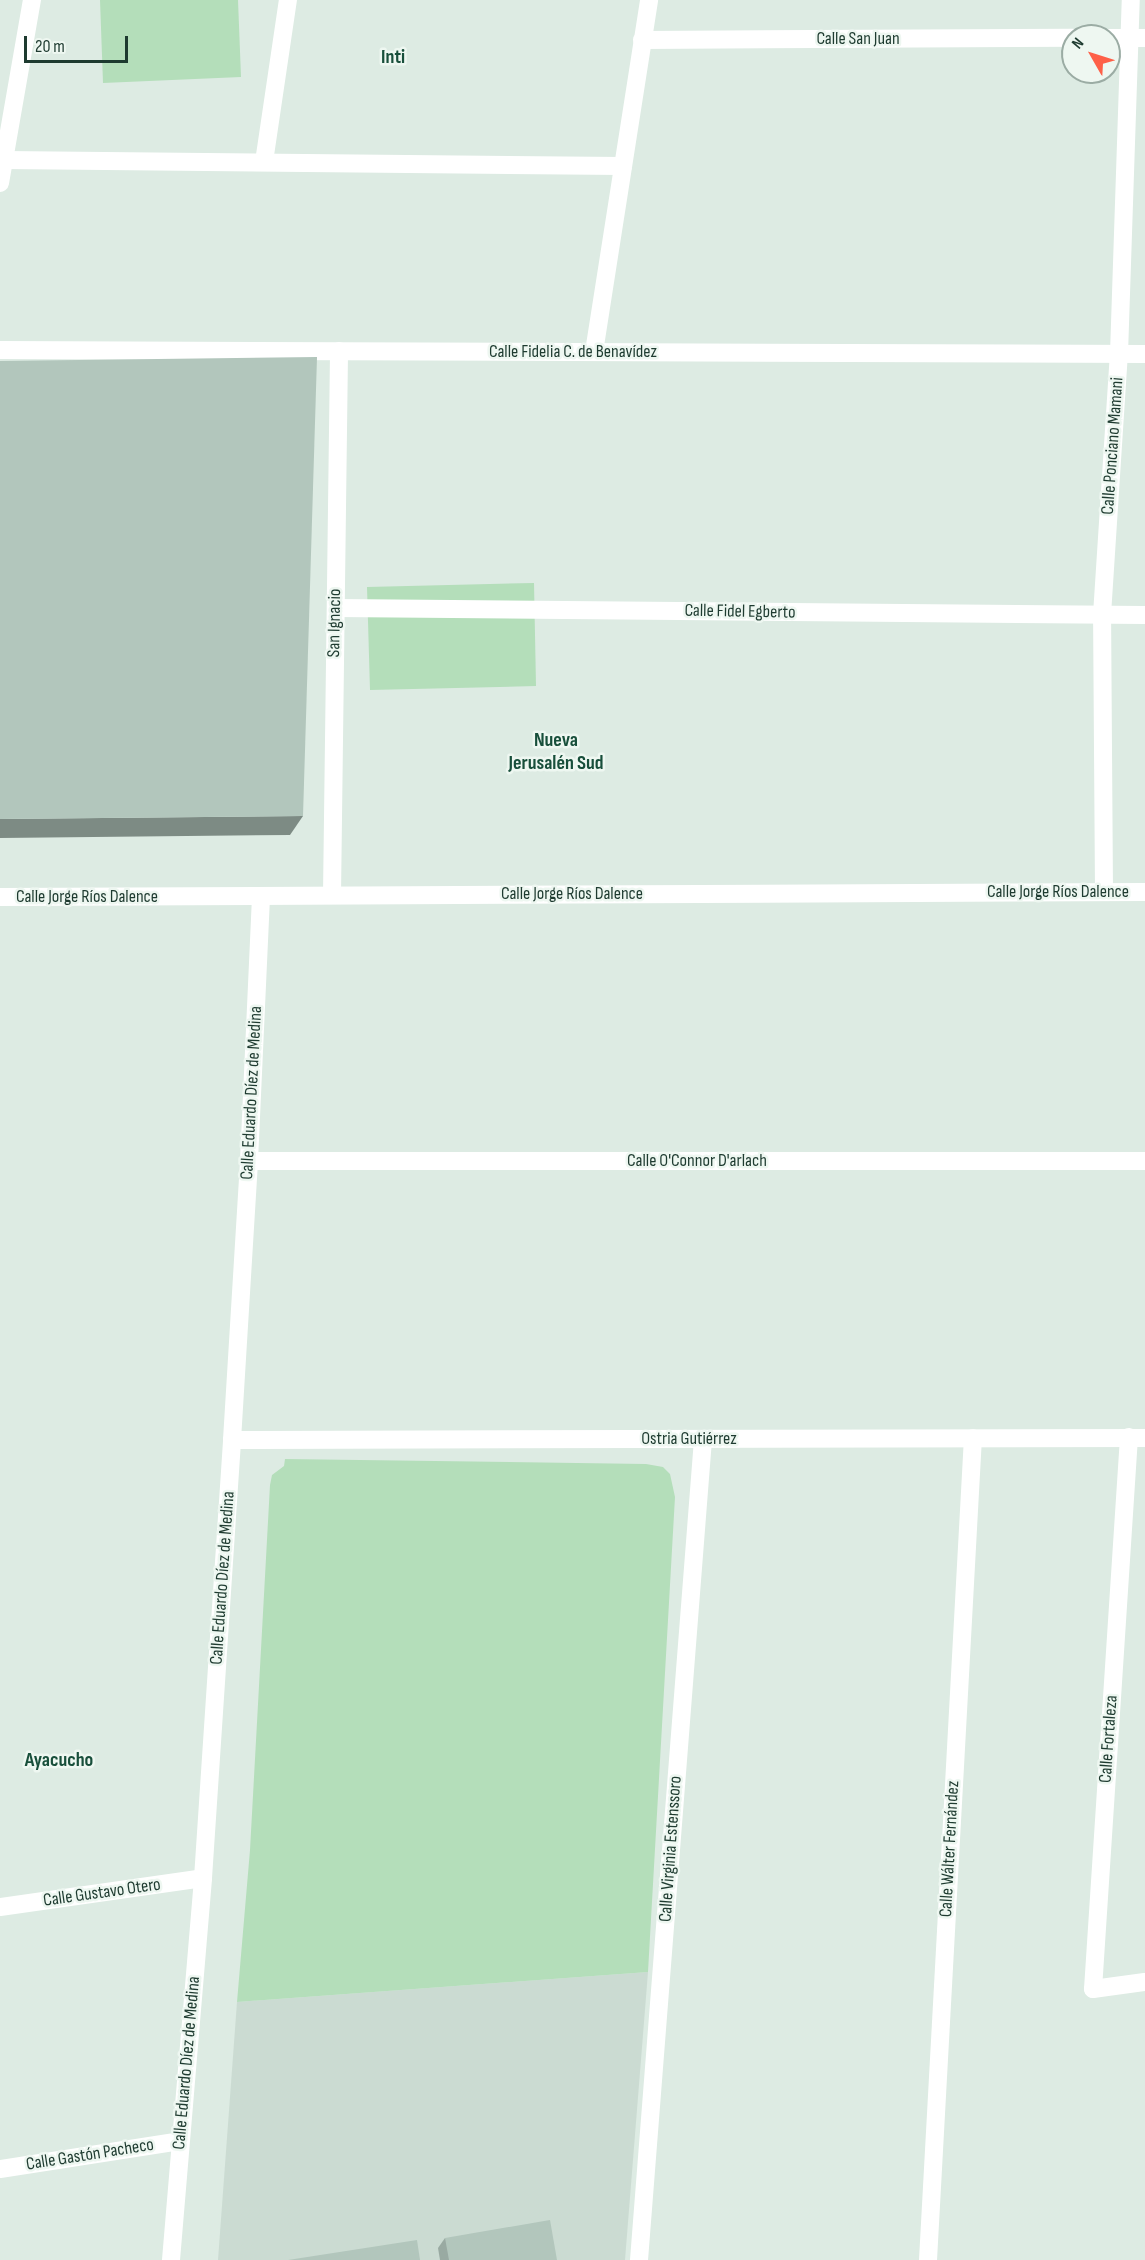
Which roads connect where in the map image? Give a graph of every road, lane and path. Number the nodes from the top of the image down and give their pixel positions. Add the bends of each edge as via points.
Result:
1 (32, 0) edge
2 (288, 0) edge
3 (649, 0) edge
4 (1131, 0) edge
5 (1061, 38) edge
6 (1121, 38) edge
7 (1137, 38) edge
8 (642, 40) junction
9 (4, 160) junction
10 (264, 162) junction
11 (623, 166) junction
12 (0, 183) edge
13 (0, 350) edge
14 (339, 351) junction
15 (594, 352) junction
16 (1119, 354) junction
17 (1145, 354) edge
18 (336, 609) junction
19 (1102, 615) junction
20 (1145, 615) edge
21 (1104, 892) junction
22 (1145, 892) edge
23 (261, 896) junction
24 (332, 896) junction
25 (0, 897) edge
26 (249, 1161) junction
27 (1145, 1161) edge
28 (1137, 1437) edge
29 (973, 1438) junction
30 (703, 1439) junction
31 (232, 1440) junction
32 (203, 1878) junction
33 (0, 1907) edge
34 (1145, 1982) edge
35 (180, 2141) junction
36 (0, 2169) edge
37 (171, 2260) edge
38 (639, 2260) edge
39 (928, 2260) edge

1 - 9 street
2 - 10 street
3 - 8 street
4 - 7 street, Calle Ponciano Mamani
5 - 8 street, Calle San Juan
6 - 7 street
7 - 16 street, Calle Ponciano Mamani
8 - 11 street
9 - 10 street
9 - 12 street
10 - 11 street
11 - 15 street
13 - 14 street, Calle Fidelia C. de Benavídez
14 - 15 street, Calle Fidelia C. de Benavídez
14 - 18 street, San Ignacio
15 - 16 street, Calle Fidelia C. de Benavídez
16 - 17 street, Calle Fidelia C. de Benavídez
16 - 19 street, Calle Ponciano Mamani
18 - 19 street, Calle Fidel Egberto
18 - 24 street, San Ignacio
19 - 20 street, Calle Fidel Egberto
19 - 21 street, Calle Ponciano Mamani
21 - 22 street, Calle Jorge Ríos Dalence
21 - 24 street, Calle Jorge Ríos Dalence
23 - 24 street, Calle Jorge Ríos Dalence
23 - 25 street, Calle Jorge Ríos Dalence
23 - 26 street, Calle Eduardo Díez de Medina
26 - 27 street, Calle O'Connor D'arlach
26 - 31 street, Calle Eduardo Díez de Medina
28 - 29 street, Ostria Gutiérrez
28 - 34 street, Calle Fortaleza via 1093,1989
29 - 30 street, Ostria Gutiérrez
29 - 39 street, Calle Wálter Fernández
30 - 31 street, Ostria Gutiérrez
30 - 38 street, Calle Virginia Estenssoro
31 - 32 street, Calle Eduardo Díez de Medina
32 - 33 street, Calle Gustavo Otero
32 - 35 street, Calle Eduardo Díez de Medina
35 - 36 street, Calle Gastón Pacheco
35 - 37 street, Calle Eduardo Díez de Medina

